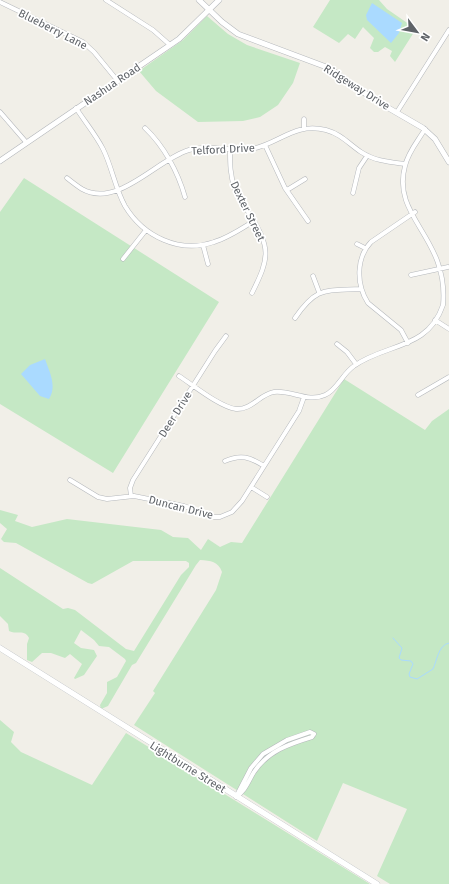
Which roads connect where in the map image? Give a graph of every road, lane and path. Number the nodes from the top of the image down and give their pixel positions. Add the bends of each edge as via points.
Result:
1 (106, 0) edge
2 (199, 0) edge
3 (219, 0) edge
4 (0, 2) edge
5 (210, 9) junction
6 (449, 30) edge
7 (170, 45) junction
8 (117, 80) junction
9 (76, 108) junction
10 (0, 112) edge
11 (396, 112) junction
12 (304, 119) dead end
13 (145, 128) dead end
14 (304, 128) junction
15 (425, 129) junction
16 (26, 142) junction
17 (265, 145) junction
18 (230, 150) junction
19 (367, 156) junction
20 (169, 160) junction
21 (0, 162) edge
22 (449, 162) edge
23 (405, 164) junction
24 (67, 178) dead end
25 (305, 179) dead end
26 (118, 189) junction
27 (286, 190) junction
28 (353, 193) dead end
29 (185, 197) dead end
30 (415, 212) junction
31 (254, 221) junction
32 (308, 221) dead end
33 (426, 228) dead end
34 (146, 230) junction
35 (357, 244) dead end
36 (203, 245) junction
37 (365, 248) junction
38 (123, 259) dead end
39 (208, 264) dead end
40 (447, 269) edge
41 (411, 275) dead end
42 (313, 276) dead end
43 (361, 289) junction
44 (319, 292) junction
45 (252, 293) dead end
46 (295, 318) dead end
47 (435, 320) junction
48 (449, 329) edge
49 (226, 336) dead end
50 (408, 343) junction
51 (337, 344) dead end
52 (356, 364) junction
53 (179, 376) dead end
54 (449, 376) edge
55 (193, 385) junction
56 (418, 395) dead end
57 (304, 397) junction
58 (225, 461) dead end
59 (264, 466) junction
60 (70, 480) dead end
61 (251, 487) junction
62 (131, 496) junction
63 (268, 497) dead end
64 (0, 648) edge
65 (265, 756) junction
66 (236, 797) junction
67 (377, 884) edge

1 - 7 street via 153,30
2 - 5 street, Ridgeway Drive
3 - 5 street, Nashua Road
4 - 8 street, Blueberry Lane via 82,42 94,52
5 - 7 street, Nashua Road
5 - 11 street, Ridgeway Drive via 238,34 329,68
6 - 11 street
7 - 8 street, Nashua Road
8 - 9 street, Nashua Road
9 - 16 street, Nashua Road
9 - 26 street via 103,148
10 - 16 street
11 - 15 street, Ridgeway Drive
12 - 14 street
13 - 20 street
14 - 17 street, Telford Drive
14 - 19 street, Telford Drive via 318,128 336,134
15 - 22 street, Ridgeway Drive via 435,139
15 - 23 street
16 - 21 street, Nashua Road
17 - 18 street, Telford Drive via 246,150
17 - 27 street
18 - 20 street, Telford Drive via 194,149
18 - 31 street, Dexter Street via 233,183
19 - 23 street, Telford Drive
19 - 28 street via 359,168
20 - 26 street, Telford Drive via 138,180
20 - 29 street
23 - 30 street via 403,185
24 - 26 street, Telford Drive via 82,189 92,192 104,193
25 - 27 street
26 - 34 street via 131,214
27 - 32 street
30 - 33 street
30 - 37 street via 381,234
31 - 36 street via 221,240
31 - 45 street, Dexter Street via 262,235 266,258
34 - 36 street via 160,239 175,244
34 - 38 street
35 - 37 street
36 - 39 street
37 - 43 street via 360,264
40 - 41 street
40 - 47 street via 445,296
42 - 44 street
43 - 44 street
43 - 50 street via 368,303 401,330
44 - 46 street via 304,304
47 - 48 street
47 - 50 street via 424,333
49 - 55 street, Deer Drive
50 - 52 street
51 - 52 street
52 - 57 street via 327,395
53 - 55 street
54 - 56 street
55 - 57 street via 225,405 238,409 251,405 266,394 276,392
55 - 62 street, Deer Drive via 133,480
57 - 59 street, Duncan Drive via 299,411
58 - 59 street via 240,456 253,459
59 - 61 street, Duncan Drive
60 - 62 street, Duncan Drive via 98,497 107,499
61 - 62 street, Duncan Drive via 232,512 220,517 177,504
61 - 63 street
64 - 66 main road, Lightburne Street
65 - 65 street via 312,737 314,734 310,732 286,740
65 - 66 street
66 - 67 main road, Lightburne Street

